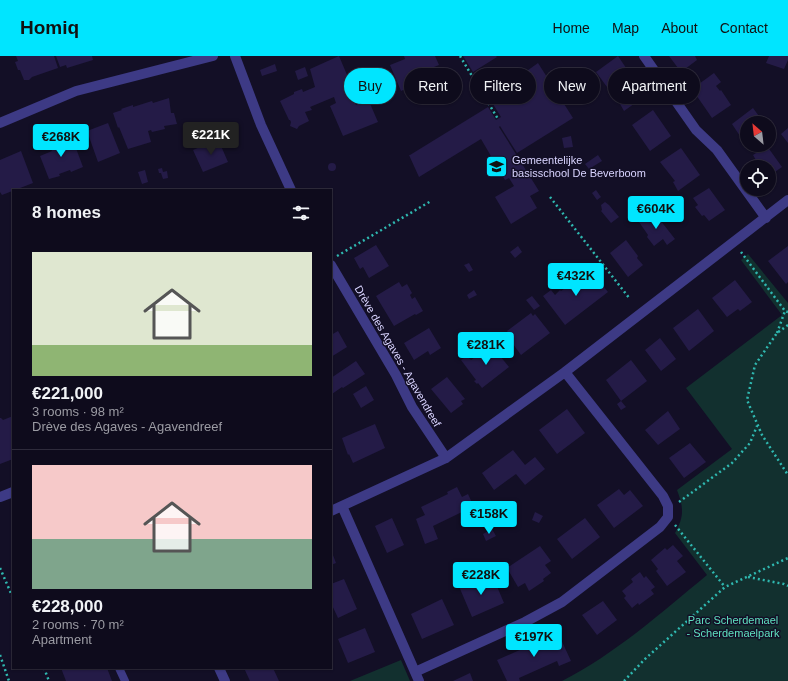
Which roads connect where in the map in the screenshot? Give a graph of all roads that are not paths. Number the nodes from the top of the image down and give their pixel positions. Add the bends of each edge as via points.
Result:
1 (213, 56) edge
2 (235, 56) edge
3 (644, 56) edge
4 (0, 123) edge
5 (291, 189) edge
6 (788, 200) edge
7 (766, 218) junction
8 (332, 267) edge
9 (565, 372) junction
10 (446, 458) junction
11 (12, 492) edge
12 (0, 497) edge
13 (342, 506) junction
14 (332, 511) edge
15 (119, 669) edge
16 (219, 669) edge
17 (417, 676) edge
18 (125, 681) edge
19 (225, 681) edge

1 - 4 street via 76,91
2 - 5 street
3 - 7 street via 696,130 717,150
6 - 7 street
7 - 9 street
8 - 10 street, Drève des Agaves - Agavendreef via 412,407
9 - 10 street
9 - 17 street via 664,496 668,506 668,517 660,526 562,602
10 - 13 street
11 - 12 street
13 - 14 street
13 - 17 street
15 - 18 lane
16 - 19 street

